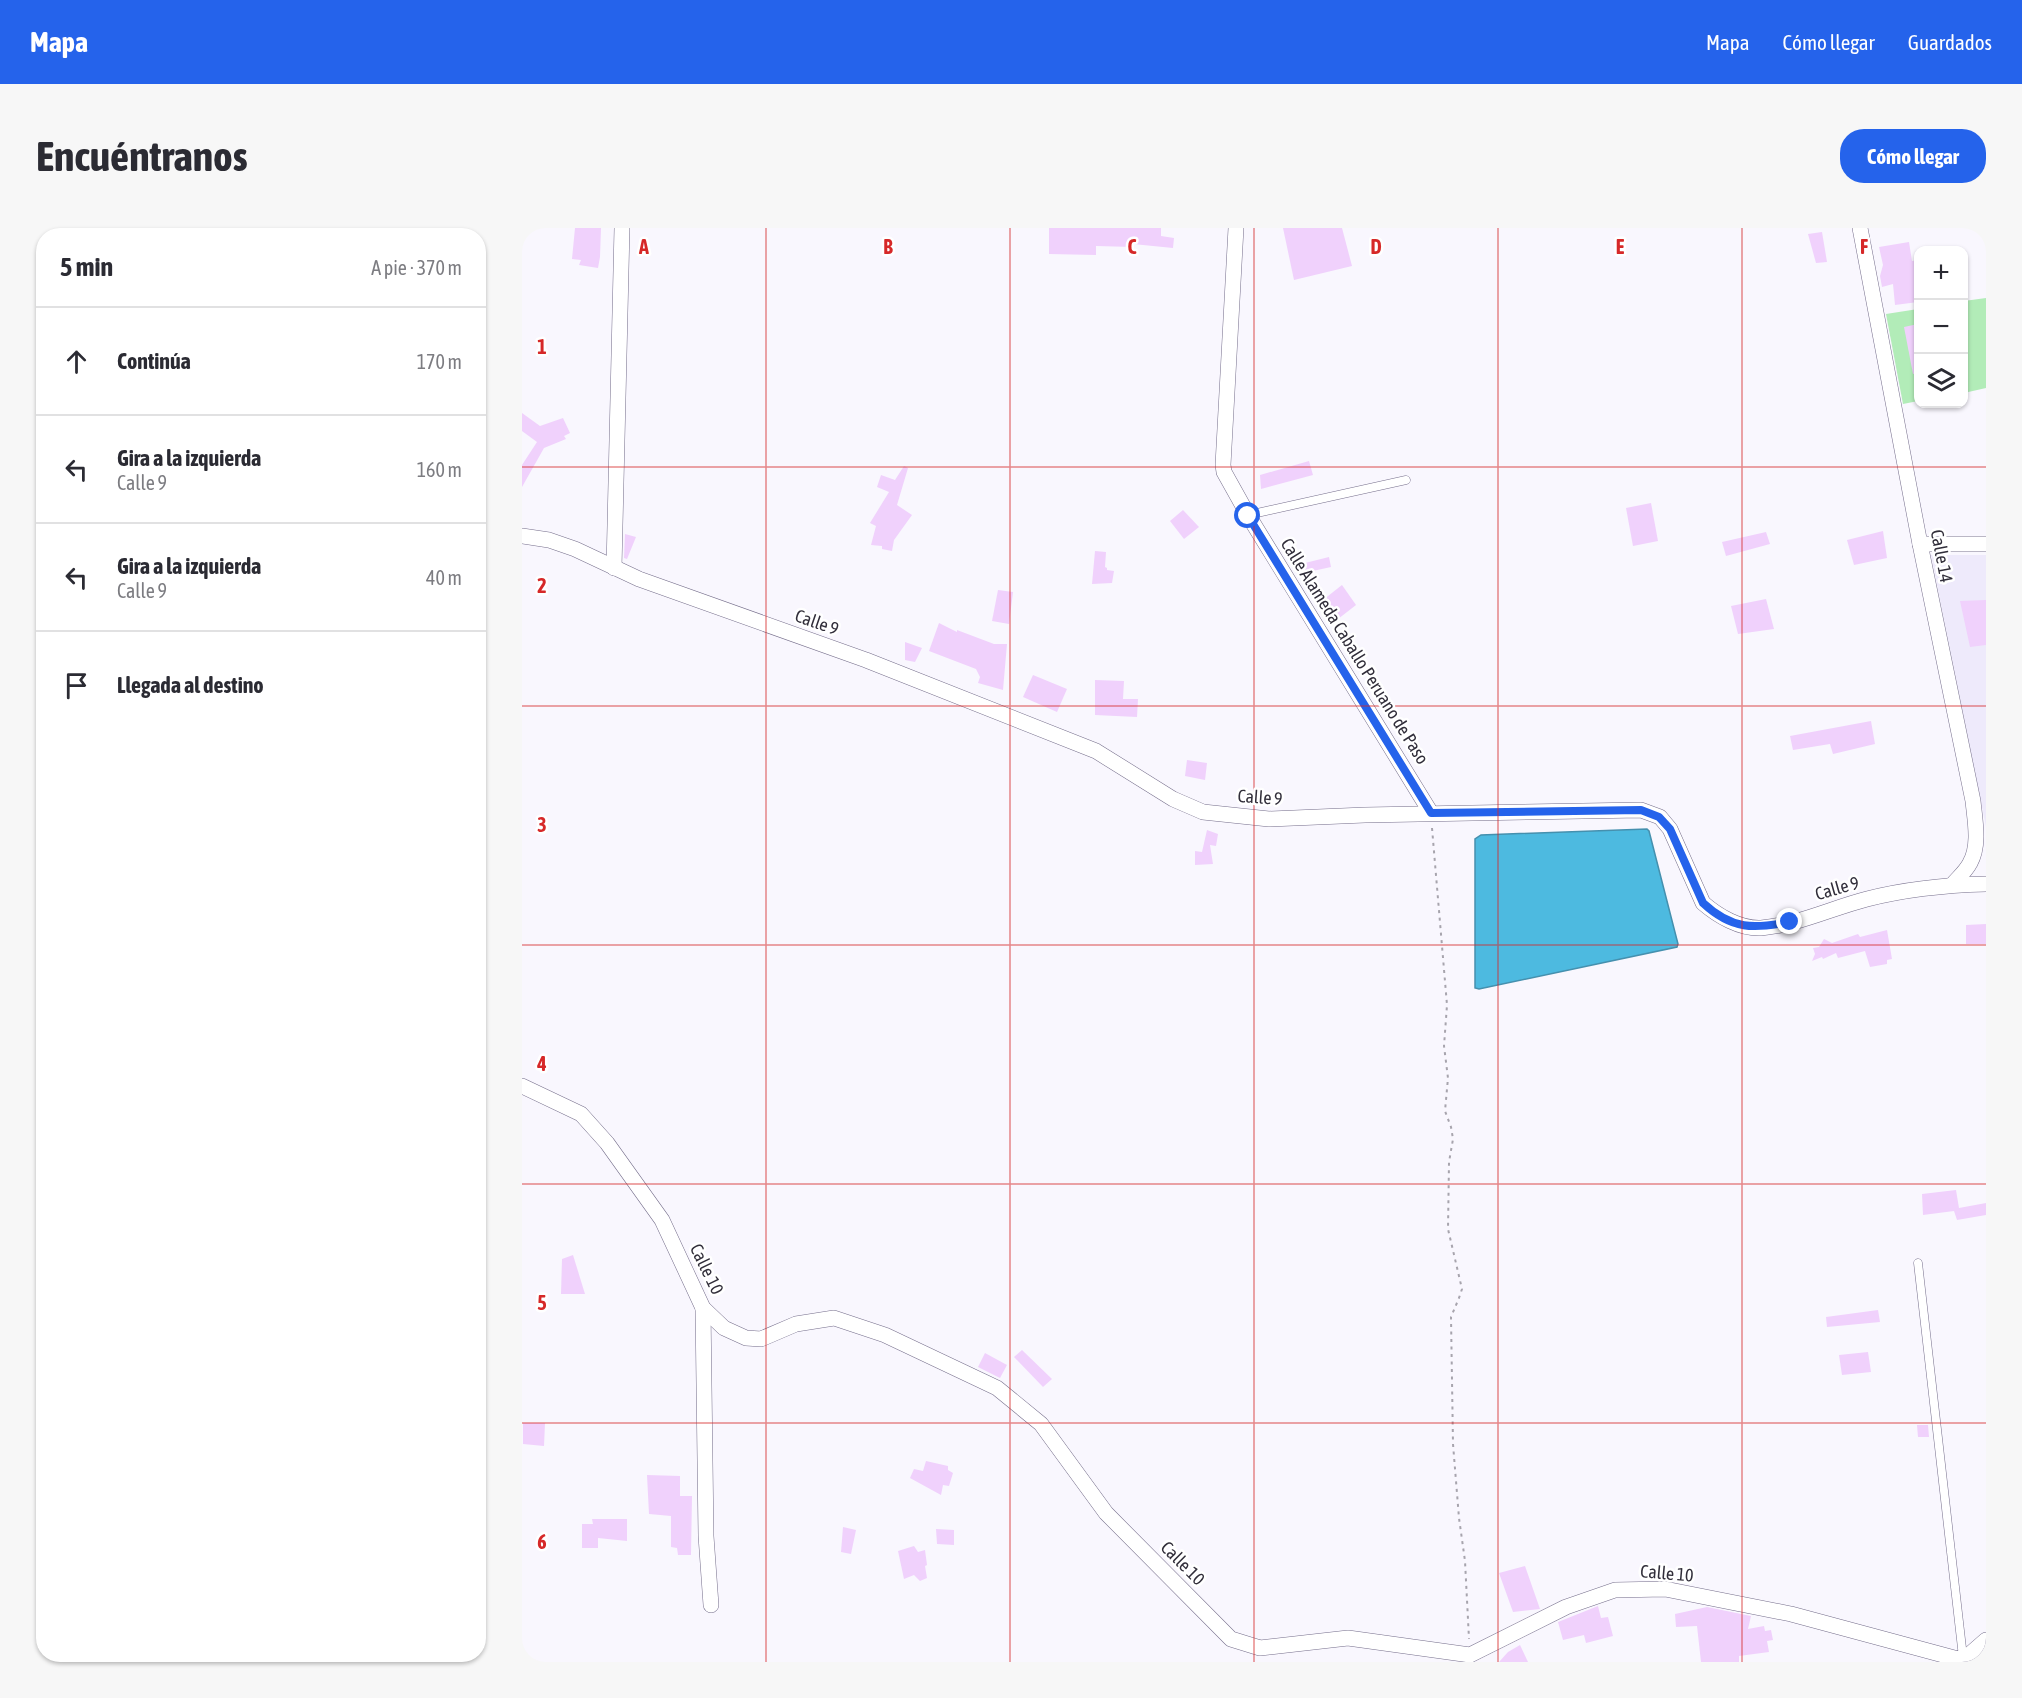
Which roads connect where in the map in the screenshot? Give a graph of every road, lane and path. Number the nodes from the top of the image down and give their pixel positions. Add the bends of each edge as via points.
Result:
1 (622, 228) edge
2 (1236, 228) edge
3 (1860, 228) edge
4 (1406, 480) dead end
5 (1248, 516) junction
6 (522, 536) edge
7 (1920, 544) junction
8 (1986, 544) edge
9 (614, 568) junction
10 (1431, 813) junction
11 (1986, 884) edge
12 (1952, 885) junction
13 (522, 1086) edge
14 (1918, 1263) dead end
15 (703, 1308) junction
16 (711, 1605) dead end
17 (1986, 1640) edge
18 (1470, 1659) edge
19 (1960, 1659) edge

1 - 9 street
2 - 5 street, Calle Alameda Caballo Peruano de Paso via 1223,465
3 - 7 street, Calle 14
4 - 5 lane
5 - 10 street, Calle Alameda Caballo Peruano de Paso
6 - 9 street, Calle 9 via 575,549
7 - 8 street
7 - 12 street, Calle 14 via 1975,826 1971,862
9 - 10 street, Calle 9 via 867,660 1096,751 1173,799 1203,812 1269,819
10 - 12 street, Calle 9 via 1641,810 1659,817 1670,829 1703,903 1742,926 1760,928 1869,899
10 - 18 path via 1447,1005 1445,1111 1453,1139 1448,1229 1462,1289 1450,1317 1454,1444
11 - 12 street, Calle 9
13 - 15 street, Calle 10 via 581,1114 607,1143 662,1220
14 - 19 lane
15 - 16 street via 706,1536
15 - 18 street, Calle 10 via 724,1328 746,1338 761,1339 796,1324 834,1318 885,1335 997,1388 1041,1424 1106,1513 1232,1639 1260,1648 1348,1638
17 - 19 street
18 - 19 street, Calle 10 via 1566,1607 1615,1590 1665,1589 1791,1614

